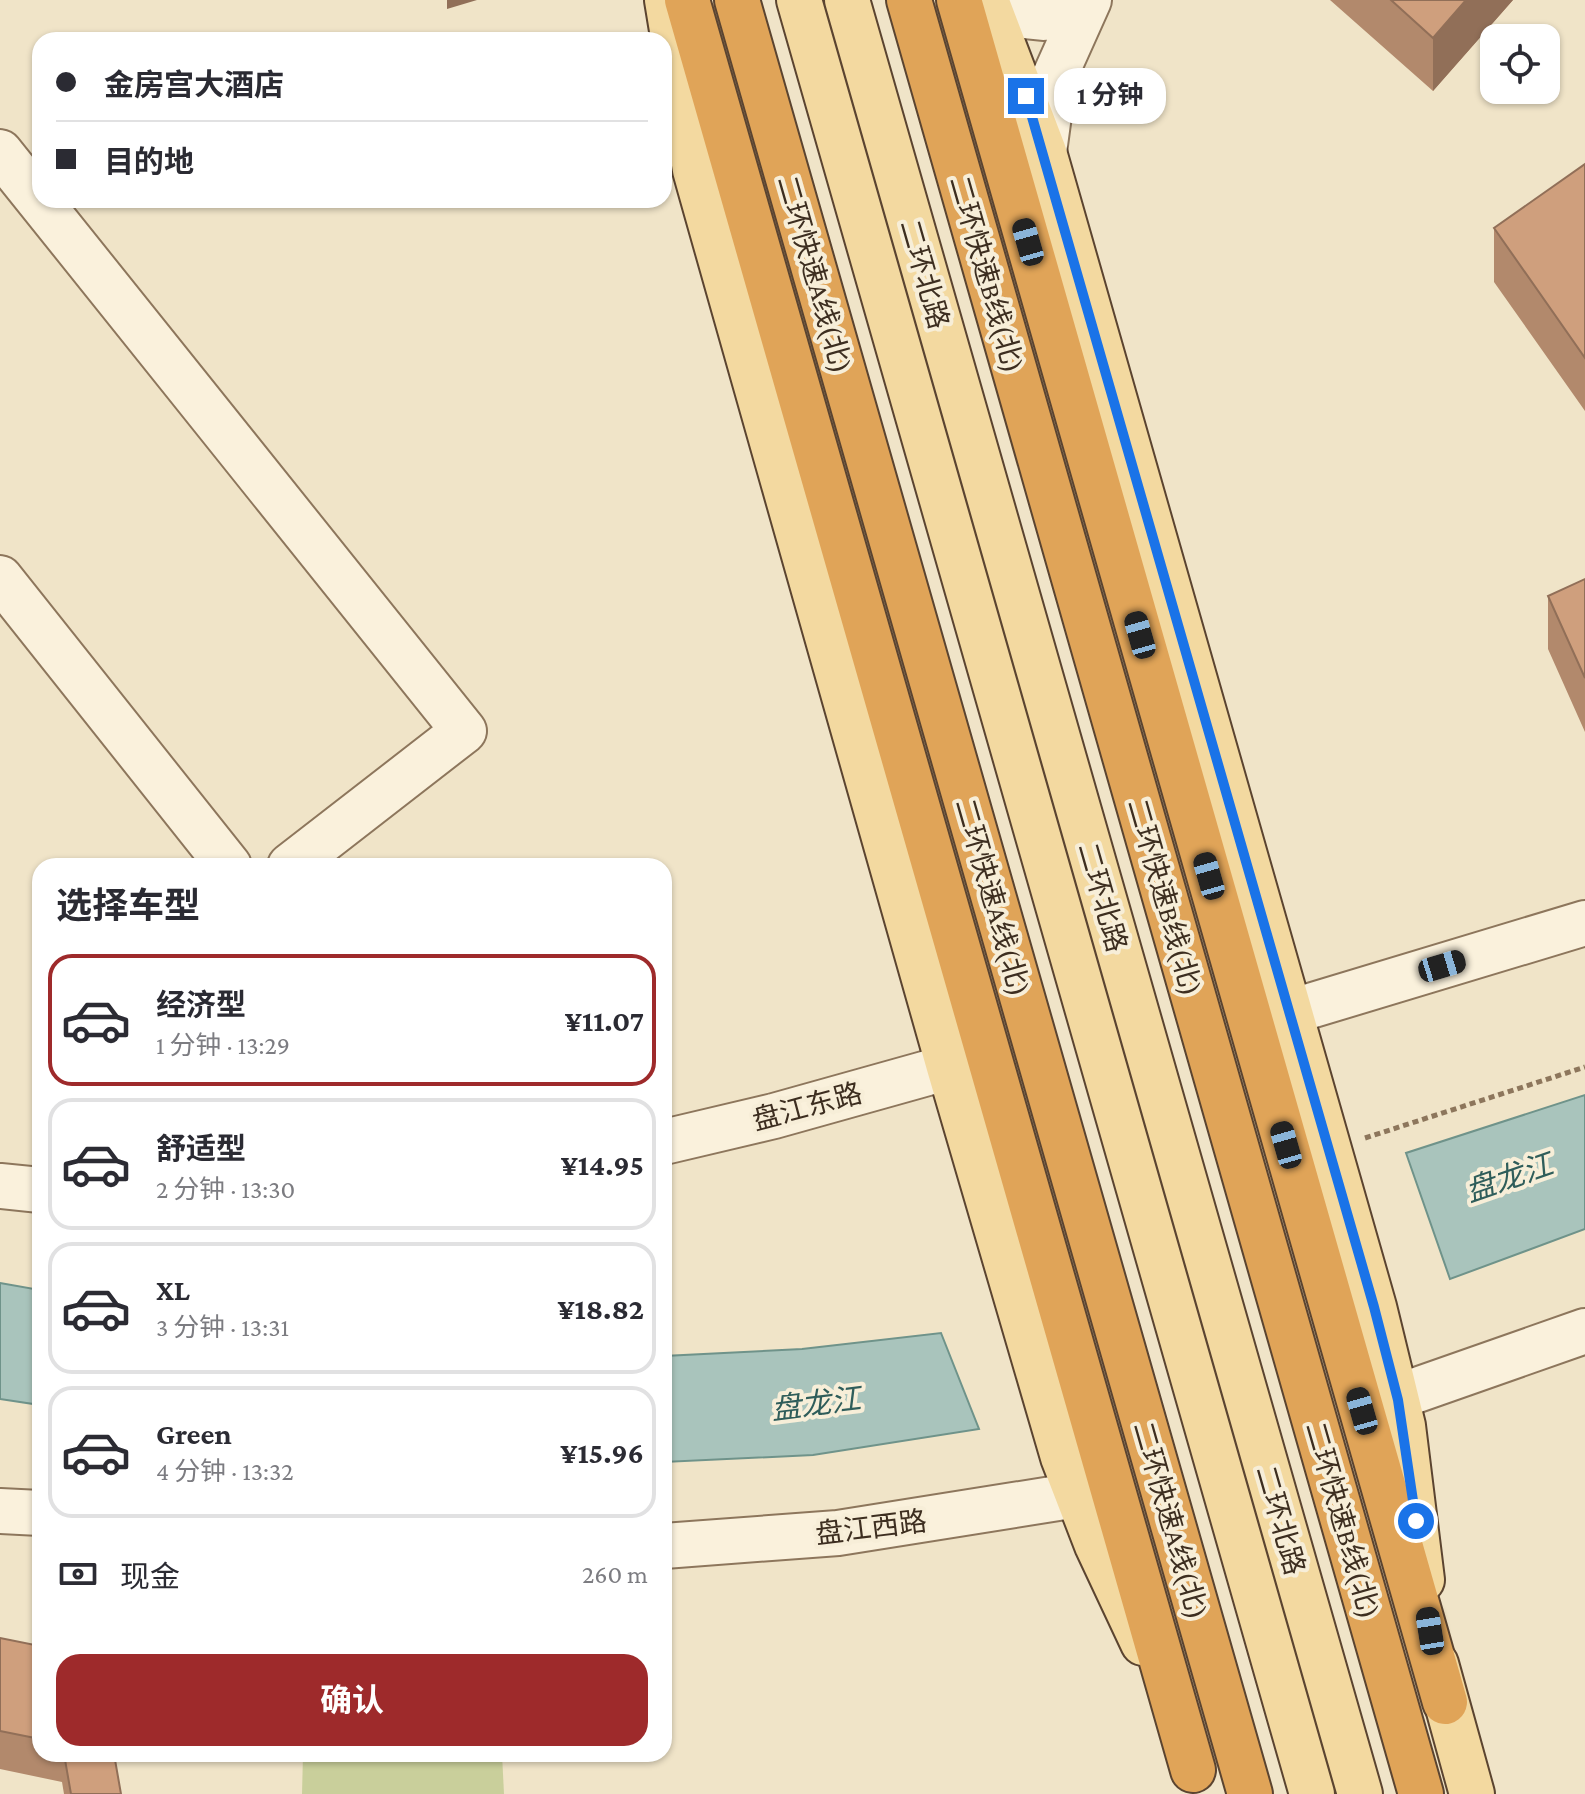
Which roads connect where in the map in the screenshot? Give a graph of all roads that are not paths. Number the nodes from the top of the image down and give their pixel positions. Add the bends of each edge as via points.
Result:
1 (646, 0) edge
2 (667, 0) edge
3 (687, 0) edge
4 (737, 0) edge
5 (799, 0) edge
6 (847, 0) edge
7 (909, 0) edge
8 (959, 0) edge
9 (986, 0) edge
10 (993, 0) edge
11 (1069, 0) edge
12 (1089, 0) edge
13 (655, 32) edge
14 (672, 32) edge
15 (672, 35) edge
16 (672, 92) edge
17 (0, 152) edge
18 (1044, 152) junction
19 (32, 192) edge
20 (45, 208) edge
21 (713, 237) junction
22 (0, 578) edge
23 (223, 858) edge
24 (300, 858) edge
25 (1585, 923) edge
26 (1290, 1012) junction
27 (949, 1067) junction
28 (672, 1140) edge
29 (0, 1186) edge
30 (32, 1189) edge
31 (1585, 1331) edge
32 (1397, 1397) junction
33 (1077, 1495) junction
34 (0, 1511) edge
35 (32, 1513) edge
36 (672, 1545) edge
37 (1445, 1702) junction
38 (1196, 1782) edge
39 (1250, 1794) edge
40 (1312, 1794) edge
41 (1360, 1794) edge
42 (1421, 1794) edge
43 (1472, 1794) edge

1 - 13 street
2 - 14 main road
3 - 38 highway
4 - 39 highway, 二环快速A线(北)
5 - 40 main road, 二环北路
6 - 41 main road, 二环北路
7 - 42 highway, 二环快速B线(北)
8 - 37 highway
9 - 18 main road
10 - 11 street via 1006,14 1043,18
12 - 18 street via 1054,78
15 - 21 main road via 682,105
16 - 21 street
17 - 19 street
18 - 26 main road
20 - 24 street via 464,731
21 - 27 main road
22 - 23 street
25 - 26 street
26 - 32 main road
27 - 28 street, 盘江东路
27 - 33 main road
29 - 30 street
31 - 32 street
32 - 37 main road via 1426,1608
33 - 36 street, 盘江西路 via 838,1533
33 - 38 main road via 1158,1676
34 - 35 street
37 - 43 main road

